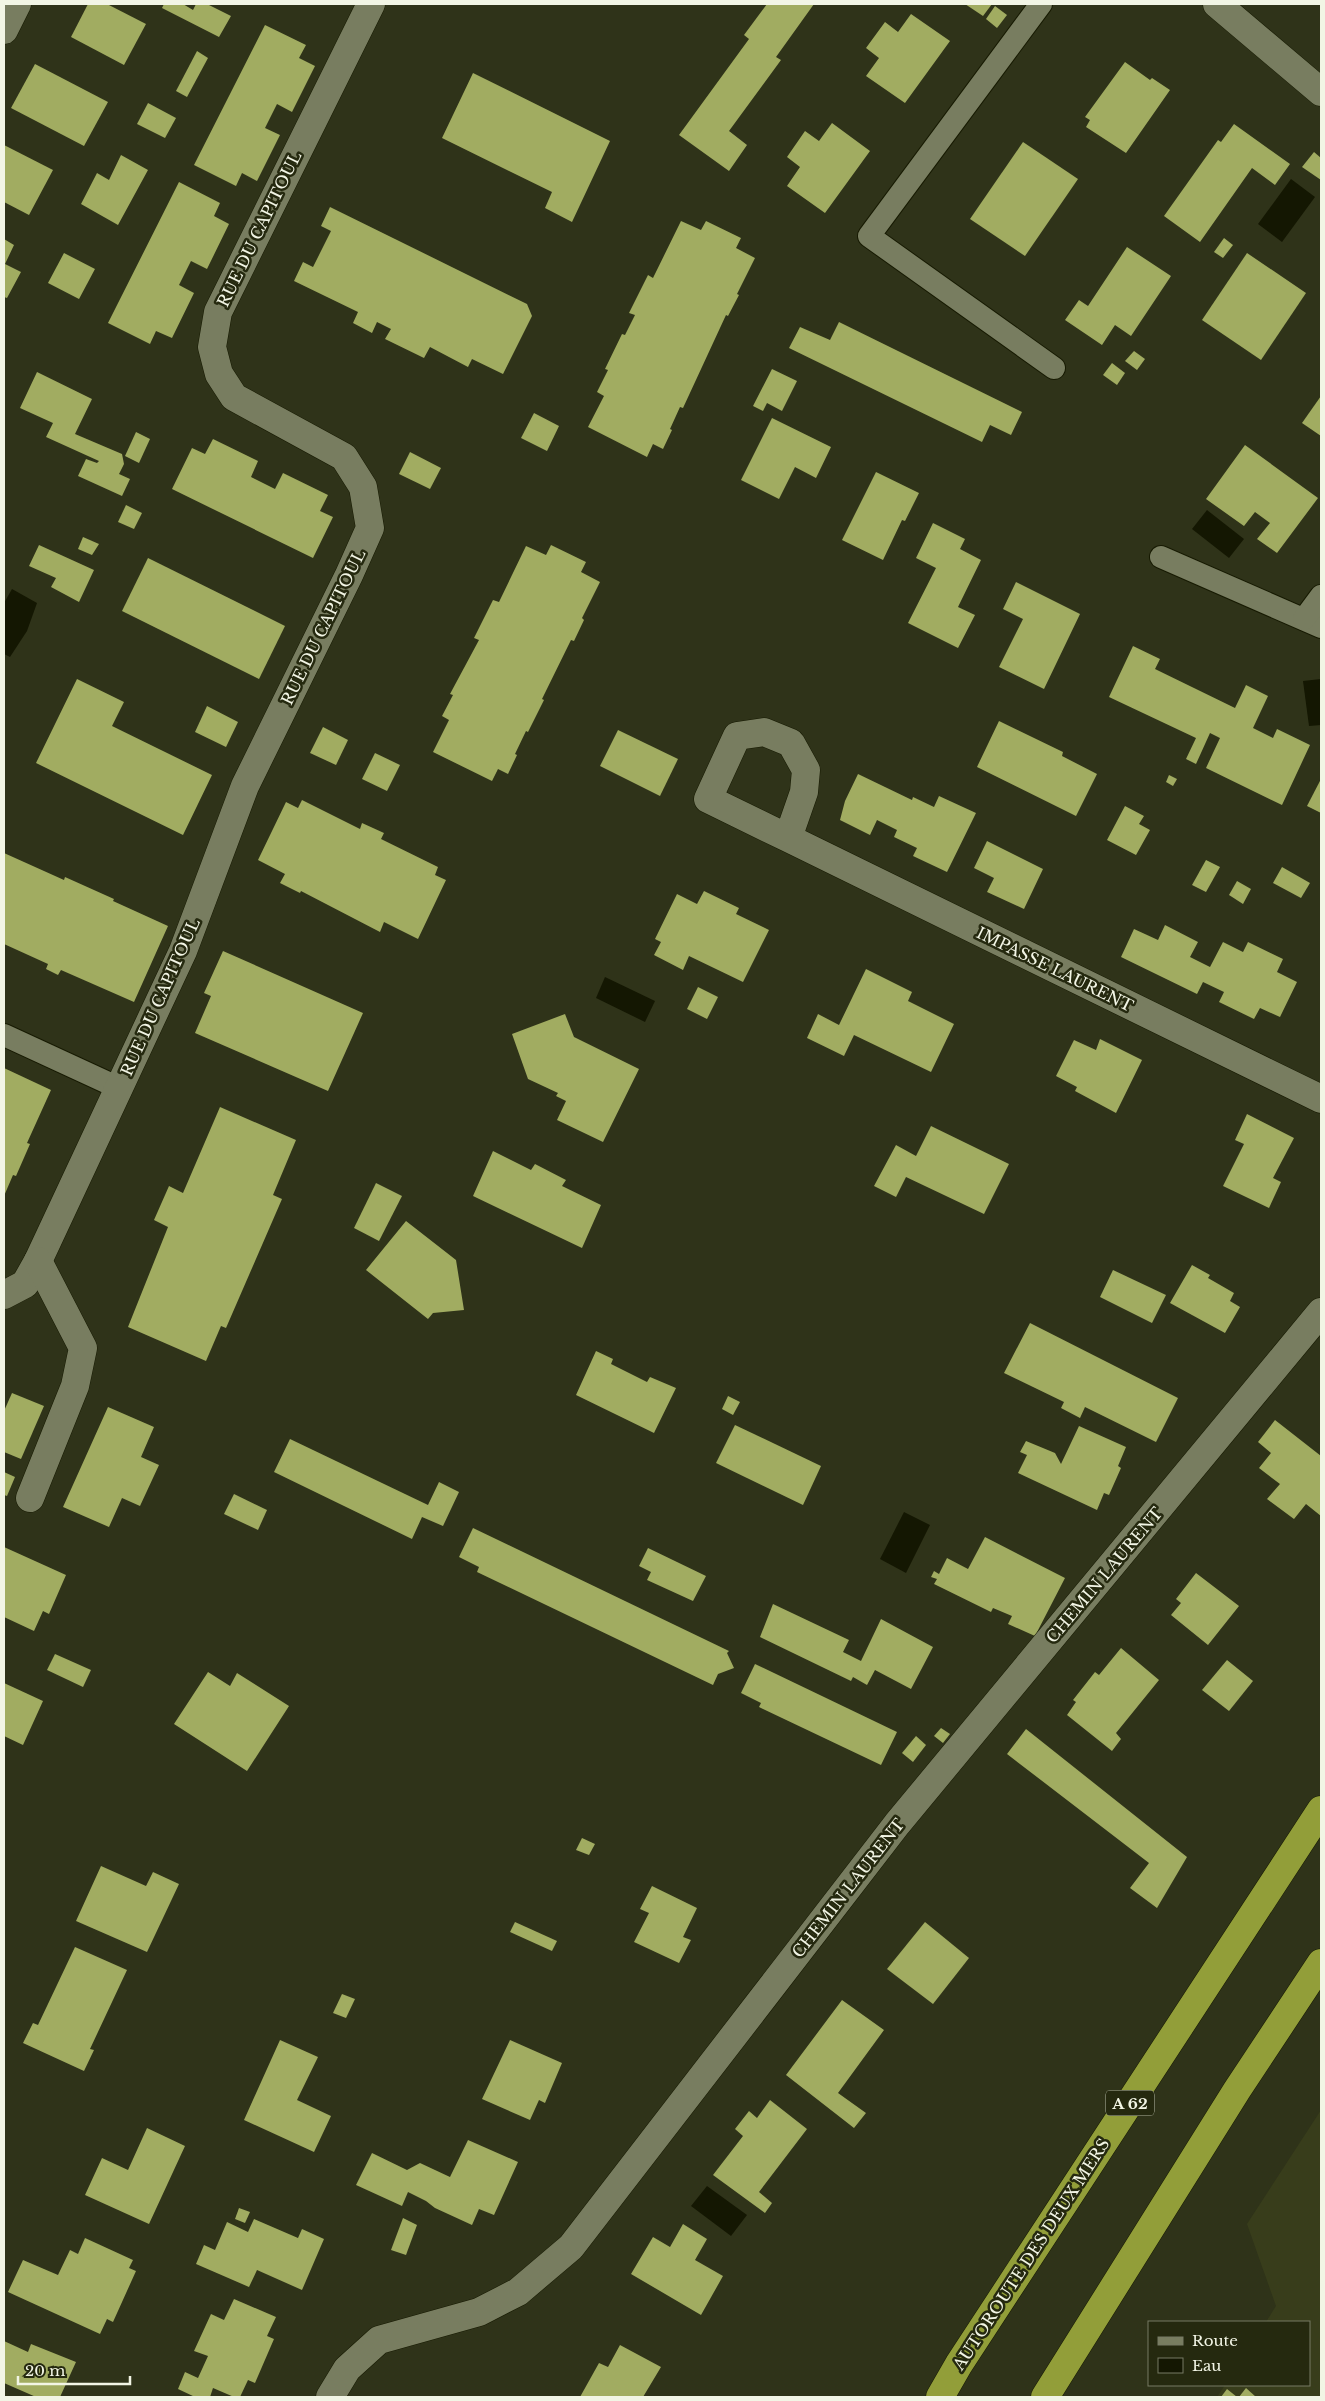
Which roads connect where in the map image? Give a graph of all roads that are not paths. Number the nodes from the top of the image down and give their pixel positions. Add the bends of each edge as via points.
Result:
1 (17, 4) edge
2 (371, 4) edge
3 (1041, 4) edge
4 (1217, 4) edge
5 (4, 30) edge
6 (1321, 92) edge
7 (1054, 368) dead end
8 (1161, 557) dead end
9 (1321, 596) edge
10 (1313, 623) edge
11 (788, 838) dead end
12 (4, 1034) edge
13 (119, 1088) junction
14 (1321, 1099) edge
15 (38, 1261) junction
16 (4, 1295) edge
17 (1321, 1312) edge
18 (30, 1498) dead end
19 (1321, 1810) edge
20 (1321, 1963) edge
21 (330, 2397) edge
22 (940, 2397) edge
23 (1045, 2397) edge

1 - 5 street
2 - 13 street, RUE DU CAPITOUL via 218,312 212,347 219,374 234,397 344,457 362,487 370,528 245,786 183,951
3 - 7 lane via 869,236
4 - 6 street
8 - 10 lane
9 - 10 lane
11 - 14 street, IMPASSE LAURENT
12 - 13 lane
13 - 15 street, RUE DU CAPITOUL
15 - 16 street, RUE DU CAPITOUL via 25,1284
15 - 18 street via 83,1348 75,1386
17 - 21 street, CHEMIN LAURENT via 898,1824 570,2247 518,2292 479,2312 380,2340 347,2369
19 - 22 highway, AUTOROUTE DES DEUX MERS / A 62
20 - 23 highway via 1237,2090

